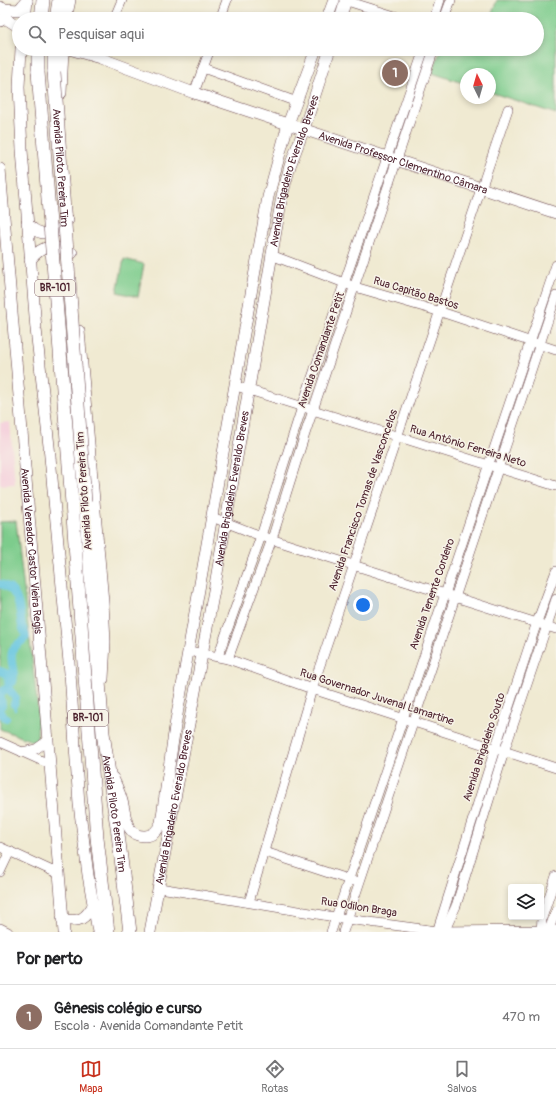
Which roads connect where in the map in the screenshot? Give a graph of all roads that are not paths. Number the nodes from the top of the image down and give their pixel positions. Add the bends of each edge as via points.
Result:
1 (27, 0) edge
2 (43, 0) edge
3 (59, 0) edge
4 (70, 0) edge
5 (122, 0) edge
6 (227, 0) edge
7 (334, 0) edge
8 (345, 0) edge
9 (440, 0) edge
10 (451, 0) edge
11 (14, 12) edge
12 (26, 12) edge
13 (42, 12) edge
14 (57, 12) edge
15 (67, 12) edge
16 (117, 12) edge
17 (223, 12) edge
18 (330, 12) edge
19 (342, 12) edge
20 (382, 12) edge
21 (436, 12) edge
22 (447, 12) edge
23 (12, 13) edge
24 (2, 17) edge
25 (12, 23) edge
26 (21, 56) edge
27 (38, 56) edge
28 (54, 56) edge
29 (63, 56) edge
30 (107, 56) edge
31 (207, 56) edge
32 (313, 56) edge
33 (328, 56) edge
34 (422, 56) edge
35 (431, 56) edge
36 (203, 68) junction
37 (194, 93) junction
38 (296, 102) junction
39 (508, 109) dead end
40 (288, 124) junction
41 (304, 129) junction
42 (392, 158) junction
43 (0, 169) edge
44 (480, 189) junction
45 (0, 192) edge
46 (556, 213) edge
47 (2, 214) edge
48 (68, 219) junction
49 (27, 223) junction
50 (3, 240) edge
51 (72, 253) junction
52 (271, 255) junction
53 (30, 260) junction
54 (556, 265) edge
55 (344, 283) junction
56 (355, 286) junction
57 (556, 296) edge
58 (441, 312) junction
59 (325, 339) junction
60 (336, 342) junction
61 (530, 342) junction
62 (540, 345) junction
63 (556, 350) edge
64 (236, 386) junction
65 (248, 390) junction
66 (302, 407) junction
67 (313, 410) junction
68 (397, 437) junction
69 (488, 465) junction
70 (498, 468) junction
71 (556, 486) edge
72 (79, 502) junction
73 (212, 517) junction
74 (225, 521) junction
75 (261, 536) junction
76 (272, 539) junction
77 (353, 566) junction
78 (556, 571) edge
79 (445, 593) junction
80 (456, 597) junction
81 (556, 599) edge
82 (537, 622) junction
83 (546, 625) junction
84 (556, 629) edge
85 (189, 651) junction
86 (201, 653) junction
87 (218, 656) junction
88 (228, 659) junction
89 (312, 689) junction
90 (99, 693) junction
91 (402, 718) junction
92 (413, 722) junction
93 (47, 741) junction
94 (0, 742) edge
95 (495, 749) junction
96 (21, 752) junction
97 (504, 752) junction
98 (49, 764) junction
99 (556, 768) edge
100 (109, 769) junction
101 (0, 847) edge
102 (10, 852) junction
103 (265, 852) junction
104 (0, 872) edge
105 (59, 874) junction
106 (556, 876) edge
107 (348, 880) junction
108 (358, 882) junction
109 (160, 888) junction
110 (249, 902) junction
111 (94, 904) junction
112 (556, 911) edge
113 (336, 916) junction
114 (62, 919) junction
115 (347, 919) junction
116 (0, 928) edge
117 (441, 931) edge
118 (480, 931) edge
119 (547, 931) edge
120 (8, 932) edge
121 (64, 932) edge
122 (98, 932) edge
123 (108, 932) edge
124 (130, 932) edge
125 (150, 932) edge
126 (331, 932) edge
127 (343, 932) edge

1 - 11 main road
1 - 12 main road
2 - 13 highway
3 - 14 highway
4 - 15 main road
5 - 16 street
6 - 17 street
7 - 18 main road
8 - 19 main road
8 - 20 street
9 - 21 street
10 - 22 street
23 - 24 main road
24 - 25 main road
26 - 49 main road via 19,87
27 - 72 highway, Avenida Piloto Pereira Tim / BR-101, bridge
28 - 72 highway, Avenida Piloto Pereira Tim / BR-101, bridge
29 - 48 main road via 61,126
30 - 37 main road, Avenida Professor Clementino Câmara
31 - 36 street
32 - 38 main road, Avenida Brigadeiro Everaldo Breves
33 - 41 main road, Avenida Brigadeiro Everaldo Breves
34 - 42 street, Avenida Comandante Petit
35 - 42 street, Avenida Comandante Petit
36 - 37 street
36 - 38 street
37 - 40 main road, Avenida Professor Clementino Câmara
38 - 40 main road, Avenida Brigadeiro Everaldo Breves
39 - 44 street, Avenida Francisco Tomas de Vasconcelos
40 - 41 main road, Avenida Professor Clementino Câmara
40 - 64 main road, Avenida Brigadeiro Everaldo Breves via 268,197
41 - 42 main road, Avenida Professor Clementino Câmara
41 - 52 main road, Avenida Brigadeiro Everaldo Breves via 290,166
42 - 44 main road, Avenida Professor Clementino Câmara
42 - 55 street, Avenida Comandante Petit
42 - 56 street, Avenida Comandante Petit
43 - 45 main road, Avenida Vereador Castor Vieira Regis
44 - 46 main road, Avenida Professor Clementino Câmara
44 - 58 street, Avenida Francisco Tomas de Vasconcelos
45 - 47 main road, Avenida Vereador Castor Vieira Regis
47 - 50 main road, Avenida Vereador Castor Vieira Regis
48 - 49 main road via 60,230 43,233 34,231
48 - 51 main road
49 - 53 main road
50 - 93 main road, Avenida Vereador Castor Vieira Regis
51 - 53 main road via 58,246 43,248
51 - 90 main road via 103,602 105,649
52 - 55 street, Rua Capitão Bastos
52 - 65 main road, Avenida Brigadeiro Everaldo Breves
53 - 111 main road via 70,672 80,811
54 - 61 street, Avenida Tenente Cordeiro
55 - 56 street, Rua Capitão Bastos
55 - 59 street, Avenida Comandante Petit
56 - 58 street, Rua Capitão Bastos
56 - 60 street, Avenida Comandante Petit
57 - 62 street, Avenida Tenente Cordeiro
58 - 61 street, Rua Capitão Bastos
58 - 68 street, Avenida Francisco Tomas de Vasconcelos
59 - 60 street
59 - 66 street, Avenida Comandante Petit
60 - 67 street, Avenida Comandante Petit
61 - 62 street, Rua Capitão Bastos
61 - 69 street, Avenida Tenente Cordeiro
62 - 63 street, Rua Capitão Bastos
62 - 70 street, Avenida Tenente Cordeiro
64 - 65 street, Rua Antônio Ferreira Neto
64 - 73 main road, Avenida Brigadeiro Everaldo Breves
65 - 66 street, Rua Antônio Ferreira Neto
65 - 74 main road, Avenida Brigadeiro Everaldo Breves
66 - 67 street, Rua Antônio Ferreira Neto
66 - 75 street, Avenida Comandante Petit
67 - 68 street, Rua Antônio Ferreira Neto
67 - 76 street, Avenida Comandante Petit
68 - 69 street, Rua Antônio Ferreira Neto
68 - 77 street, Avenida Francisco Tomas de Vasconcelos
69 - 70 street, Rua Antônio Ferreira Neto
69 - 79 street, Avenida Tenente Cordeiro
70 - 71 street, Rua Antônio Ferreira Neto
70 - 80 street, Avenida Tenente Cordeiro
72 - 90 highway, Avenida Piloto Pereira Tim / BR-101
72 - 123 highway, Avenida Piloto Pereira Tim / BR-101 via 97,838
73 - 74 street
73 - 85 main road, Avenida Brigadeiro Everaldo Breves
74 - 75 street
74 - 86 main road, Avenida Brigadeiro Everaldo Breves
75 - 76 street
75 - 87 street, Avenida Comandante Petit
76 - 77 street
76 - 88 street, Avenida Comandante Petit
77 - 79 street
77 - 89 street, Avenida Francisco Tomas de Vasconcelos
78 - 82 street, Avenida Brigadeiro Souto
79 - 80 street
79 - 91 street, Avenida Tenente Cordeiro
80 - 82 street
80 - 92 street, Avenida Tenente Cordeiro
81 - 83 street, Avenida Brigadeiro Souto
82 - 83 street
82 - 95 street, Avenida Brigadeiro Souto
83 - 84 street
83 - 97 street, Avenida Brigadeiro Souto
85 - 86 street, Rua Governador Juvenal Lamartine
85 - 100 main road, Avenida Brigadeiro Everaldo Breves via 161,823 156,832 140,836 129,828 122,799
86 - 87 street, Rua Governador Juvenal Lamartine
86 - 109 main road, Avenida Brigadeiro Everaldo Breves
87 - 88 street, Rua Governador Juvenal Lamartine
88 - 89 street, Rua Governador Juvenal Lamartine
89 - 91 street, Rua Governador Juvenal Lamartine
89 - 103 street, Avenida Francisco Tomas de Vasconcelos
90 - 100 highway, Avenida Piloto Pereira Tim / BR-101
91 - 92 street, Rua Governador Juvenal Lamartine
91 - 107 street, Avenida Tenente Cordeiro
92 - 95 street, Rua Governador Juvenal Lamartine
92 - 108 street, Avenida Tenente Cordeiro
93 - 96 street via 36,750
93 - 98 main road, Avenida Vereador Castor Vieira Regis
94 - 96 street
95 - 97 street, Rua Governador Juvenal Lamartine
95 - 117 street, Avenida Brigadeiro Souto
96 - 98 street
97 - 99 street, Rua Governador Juvenal Lamartine
97 - 117 street, Avenida Brigadeiro Souto via 456,906
98 - 105 main road, Avenida Vereador Castor Vieira Regis
100 - 124 highway, Avenida Piloto Pereira Tim / BR-101
101 - 102 street
102 - 104 street
102 - 105 street
103 - 107 street
103 - 110 street, Avenida Francisco Tomas de Vasconcelos
105 - 114 main road, Avenida Vereador Castor Vieira Regis
106 - 119 street via 542,918
107 - 108 street
107 - 113 street, Avenida Tenente Cordeiro
108 - 115 street, Avenida Tenente Cordeiro
109 - 110 street, Rua Odilon Braga
109 - 125 main road, Avenida Brigadeiro Everaldo Breves
110 - 113 street, Rua Odilon Braga
111 - 114 main road via 87,916 80,920
111 - 122 main road
112 - 119 street
113 - 115 street, Rua Odilon Braga
113 - 126 street, Avenida Tenente Cordeiro
114 - 121 main road, Avenida Vereador Castor Vieira Regis
115 - 117 street, Rua Odilon Braga
115 - 127 street, Avenida Tenente Cordeiro
116 - 120 street
117 - 118 street, Rua Odilon Braga
118 - 119 street, Rua Odilon Braga

